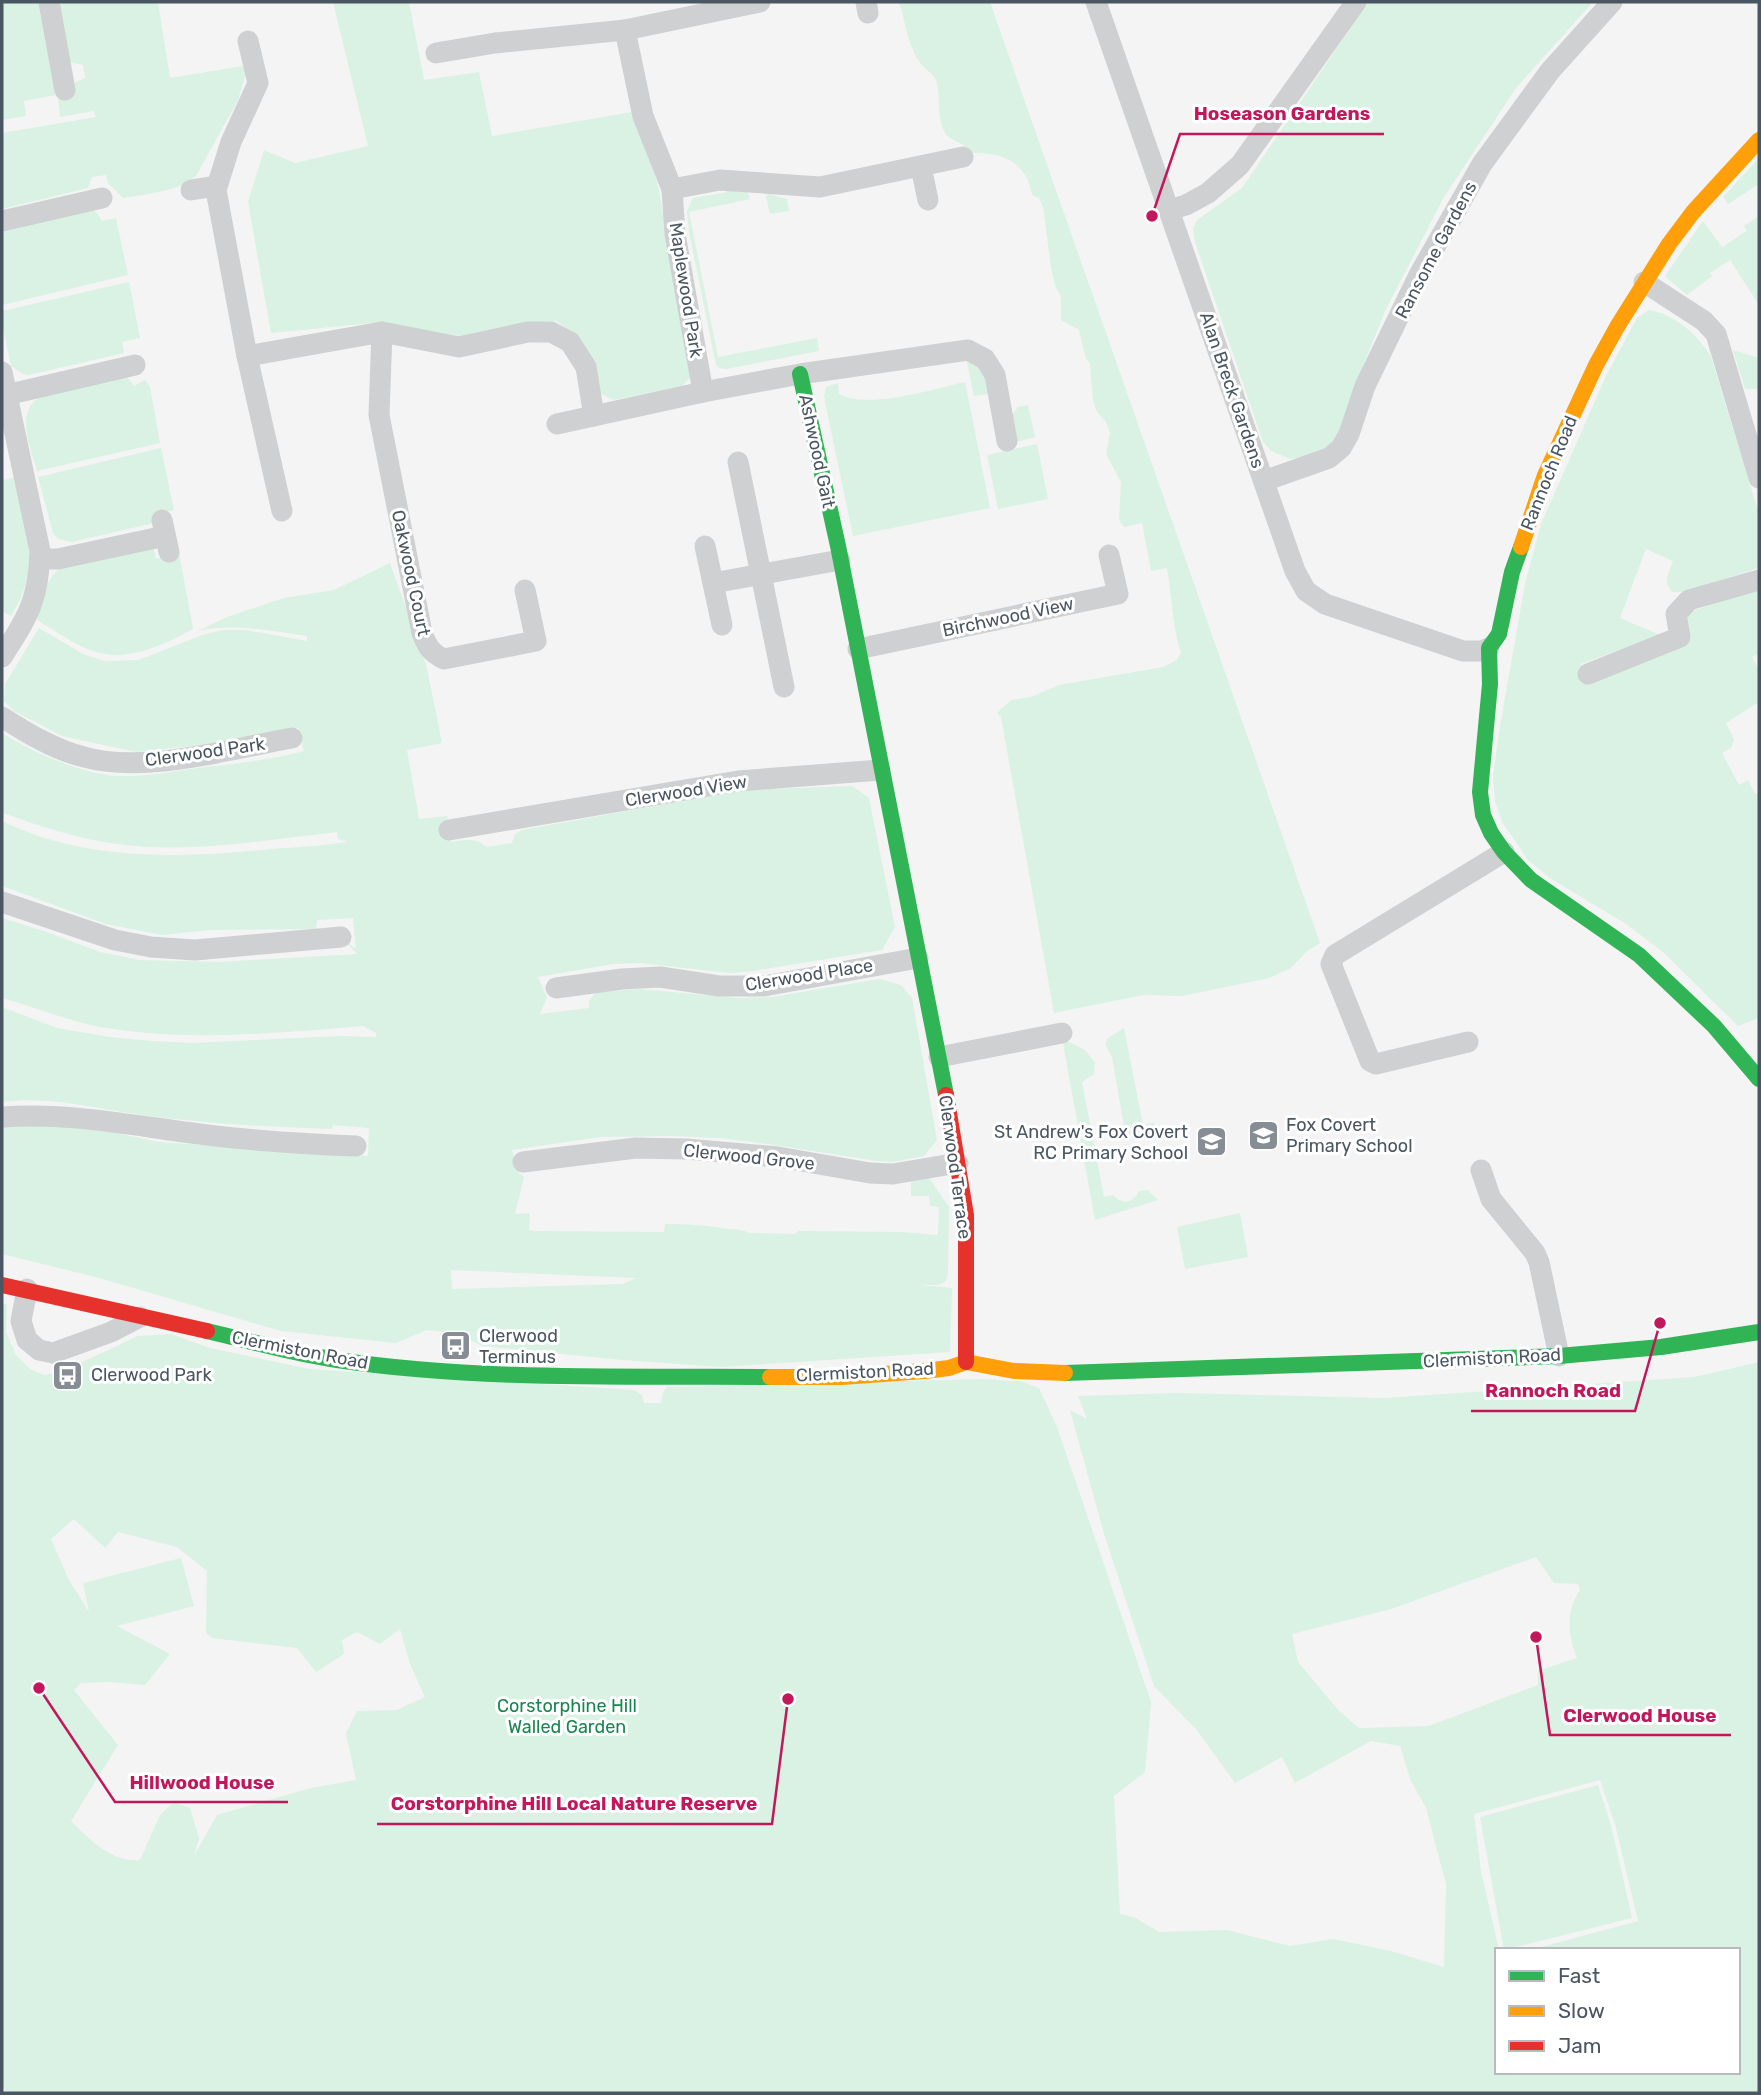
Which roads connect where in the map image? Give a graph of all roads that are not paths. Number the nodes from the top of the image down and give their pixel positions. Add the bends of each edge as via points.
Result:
1 (49, 2) edge
2 (760, 2) edge
3 (1097, 2) edge
4 (1356, 2) edge
5 (1612, 2) edge
6 (625, 30) junction
7 (248, 41) dead end
8 (436, 53) dead end
9 (69, 81) dead end
10 (1759, 139) edge
11 (963, 157) dead end
12 (921, 167) junction
13 (216, 186) junction
14 (672, 189) junction
15 (191, 190) dead end
16 (102, 198) dead end
17 (928, 200) dead end
18 (1169, 210) junction
19 (2, 221) edge
20 (1644, 282) junction
21 (382, 332) junction
22 (247, 356) junction
23 (135, 365) dead end
24 (2, 372) edge
25 (800, 374) junction
26 (703, 392) junction
27 (6, 395) junction
28 (594, 416) junction
29 (557, 424) dead end
30 (1007, 441) dead end
31 (738, 462) dead end
32 (1759, 478) edge
33 (1264, 481) junction
34 (282, 511) dead end
35 (165, 536) dead end
36 (705, 546) dead end
37 (1110, 555) dead end
38 (40, 559) junction
39 (840, 560) junction
40 (763, 573) junction
41 (1759, 580) edge
42 (713, 583) junction
43 (525, 590) dead end
44 (722, 625) dead end
45 (1489, 648) junction
46 (858, 649) junction
47 (2, 657) edge
48 (1587, 674) dead end
49 (785, 687) dead end
50 (2, 717) edge
51 (292, 738) dead end
52 (880, 770) junction
53 (449, 830) dead end
54 (1504, 852) junction
55 (2, 902) edge
56 (341, 937) dead end
57 (918, 958) junction
58 (570, 991) dead end
59 (1062, 1033) dead end
60 (1468, 1042) dead end
61 (939, 1056) junction
62 (1759, 1079) edge
63 (2, 1117) edge
64 (356, 1146) dead end
65 (958, 1163) junction
66 (535, 1165) dead end
67 (1481, 1170) dead end
68 (2, 1284) edge
69 (27, 1289) junction
70 (140, 1317) junction
71 (1759, 1332) edge
72 (1559, 1356) junction
73 (966, 1362) junction

1 - 9 street
2 - 6 street
3 - 18 street, Alan Breck Gardens
4 - 18 street via 1240,165 1208,193
5 - 33 street, Ransome Gardens via 1550,71 1482,164 1419,275 1365,386 1341,448 1329,458
6 - 8 street
6 - 14 street, Maplewood Park via 643,116
7 - 13 street via 258,83
10 - 20 street, Rannoch Road via 1693,212
11 - 12 street
12 - 14 street via 820,187 720,180
12 - 17 street
13 - 15 street
13 - 22 street
14 - 26 street, Maplewood Park via 675,234
16 - 19 street
18 - 33 street, Alan Breck Gardens
20 - 32 street via 1704,321 1716,334
20 - 45 street, Rannoch Road via 1596,365 1545,475 1512,572 1499,634
21 - 22 street
21 - 28 street via 459,347 551,331 570,342 586,367
21 - 43 street, Oakwood Court via 379,415 427,645 444,659 536,641
22 - 34 street
23 - 27 street
24 - 27 street
25 - 26 street, Ashwood Gait
25 - 30 street via 968,350 985,359 995,375
25 - 39 street, Ashwood Gait
26 - 28 street, Ashwood Gait
27 - 38 street
28 - 29 street, Ashwood Gait
31 - 40 street
33 - 45 street, Alan Breck Gardens via 1306,591 1325,604 1463,652
35 - 38 street
36 - 42 street
37 - 46 street, Birchwood View via 1118,594
38 - 47 street via 32,608
39 - 40 street
39 - 46 street, Ashwood Gait
40 - 42 street
40 - 49 street
41 - 48 street via 1689,600 1676,614 1680,637
42 - 44 street
45 - 54 street, Rannoch Road via 1480,792 1486,823
46 - 52 street, Ashwood Gait
50 - 51 street, Clerwood Park via 76,755 117,762 161,761
52 - 53 street, Clerwood View via 738,781 495,831
52 - 57 street, Clerwood Terrace
54 - 60 street via 1335,955 1331,964 1370,1061 1376,1064
54 - 62 street, Rannoch Road via 1531,880 1648,963 1714,1026
55 - 56 street via 115,940 172,949
57 - 58 street, Clerwood Place via 764,986 719,986 660,977 622,979
57 - 61 street, Clerwood Terrace
59 - 61 street
61 - 65 street, Clerwood Terrace
63 - 64 street via 69,1116 270,1142
65 - 66 street, Clerwood Grove via 893,1174 870,1173 778,1157 636,1148
65 - 73 street, Clerwood Terrace via 966,1215
67 - 72 street via 1491,1199 1539,1262
68 - 69 street, Clermiston Road
69 - 70 street, Clermiston Road
69 - 70 street via 21,1321 27,1340 39,1350 52,1353
70 - 73 street, Clermiston Road via 334,1360 506,1375 842,1377 949,1368
71 - 72 street, Clermiston Road
72 - 73 street, Clermiston Road via 1079,1374 1014,1371

